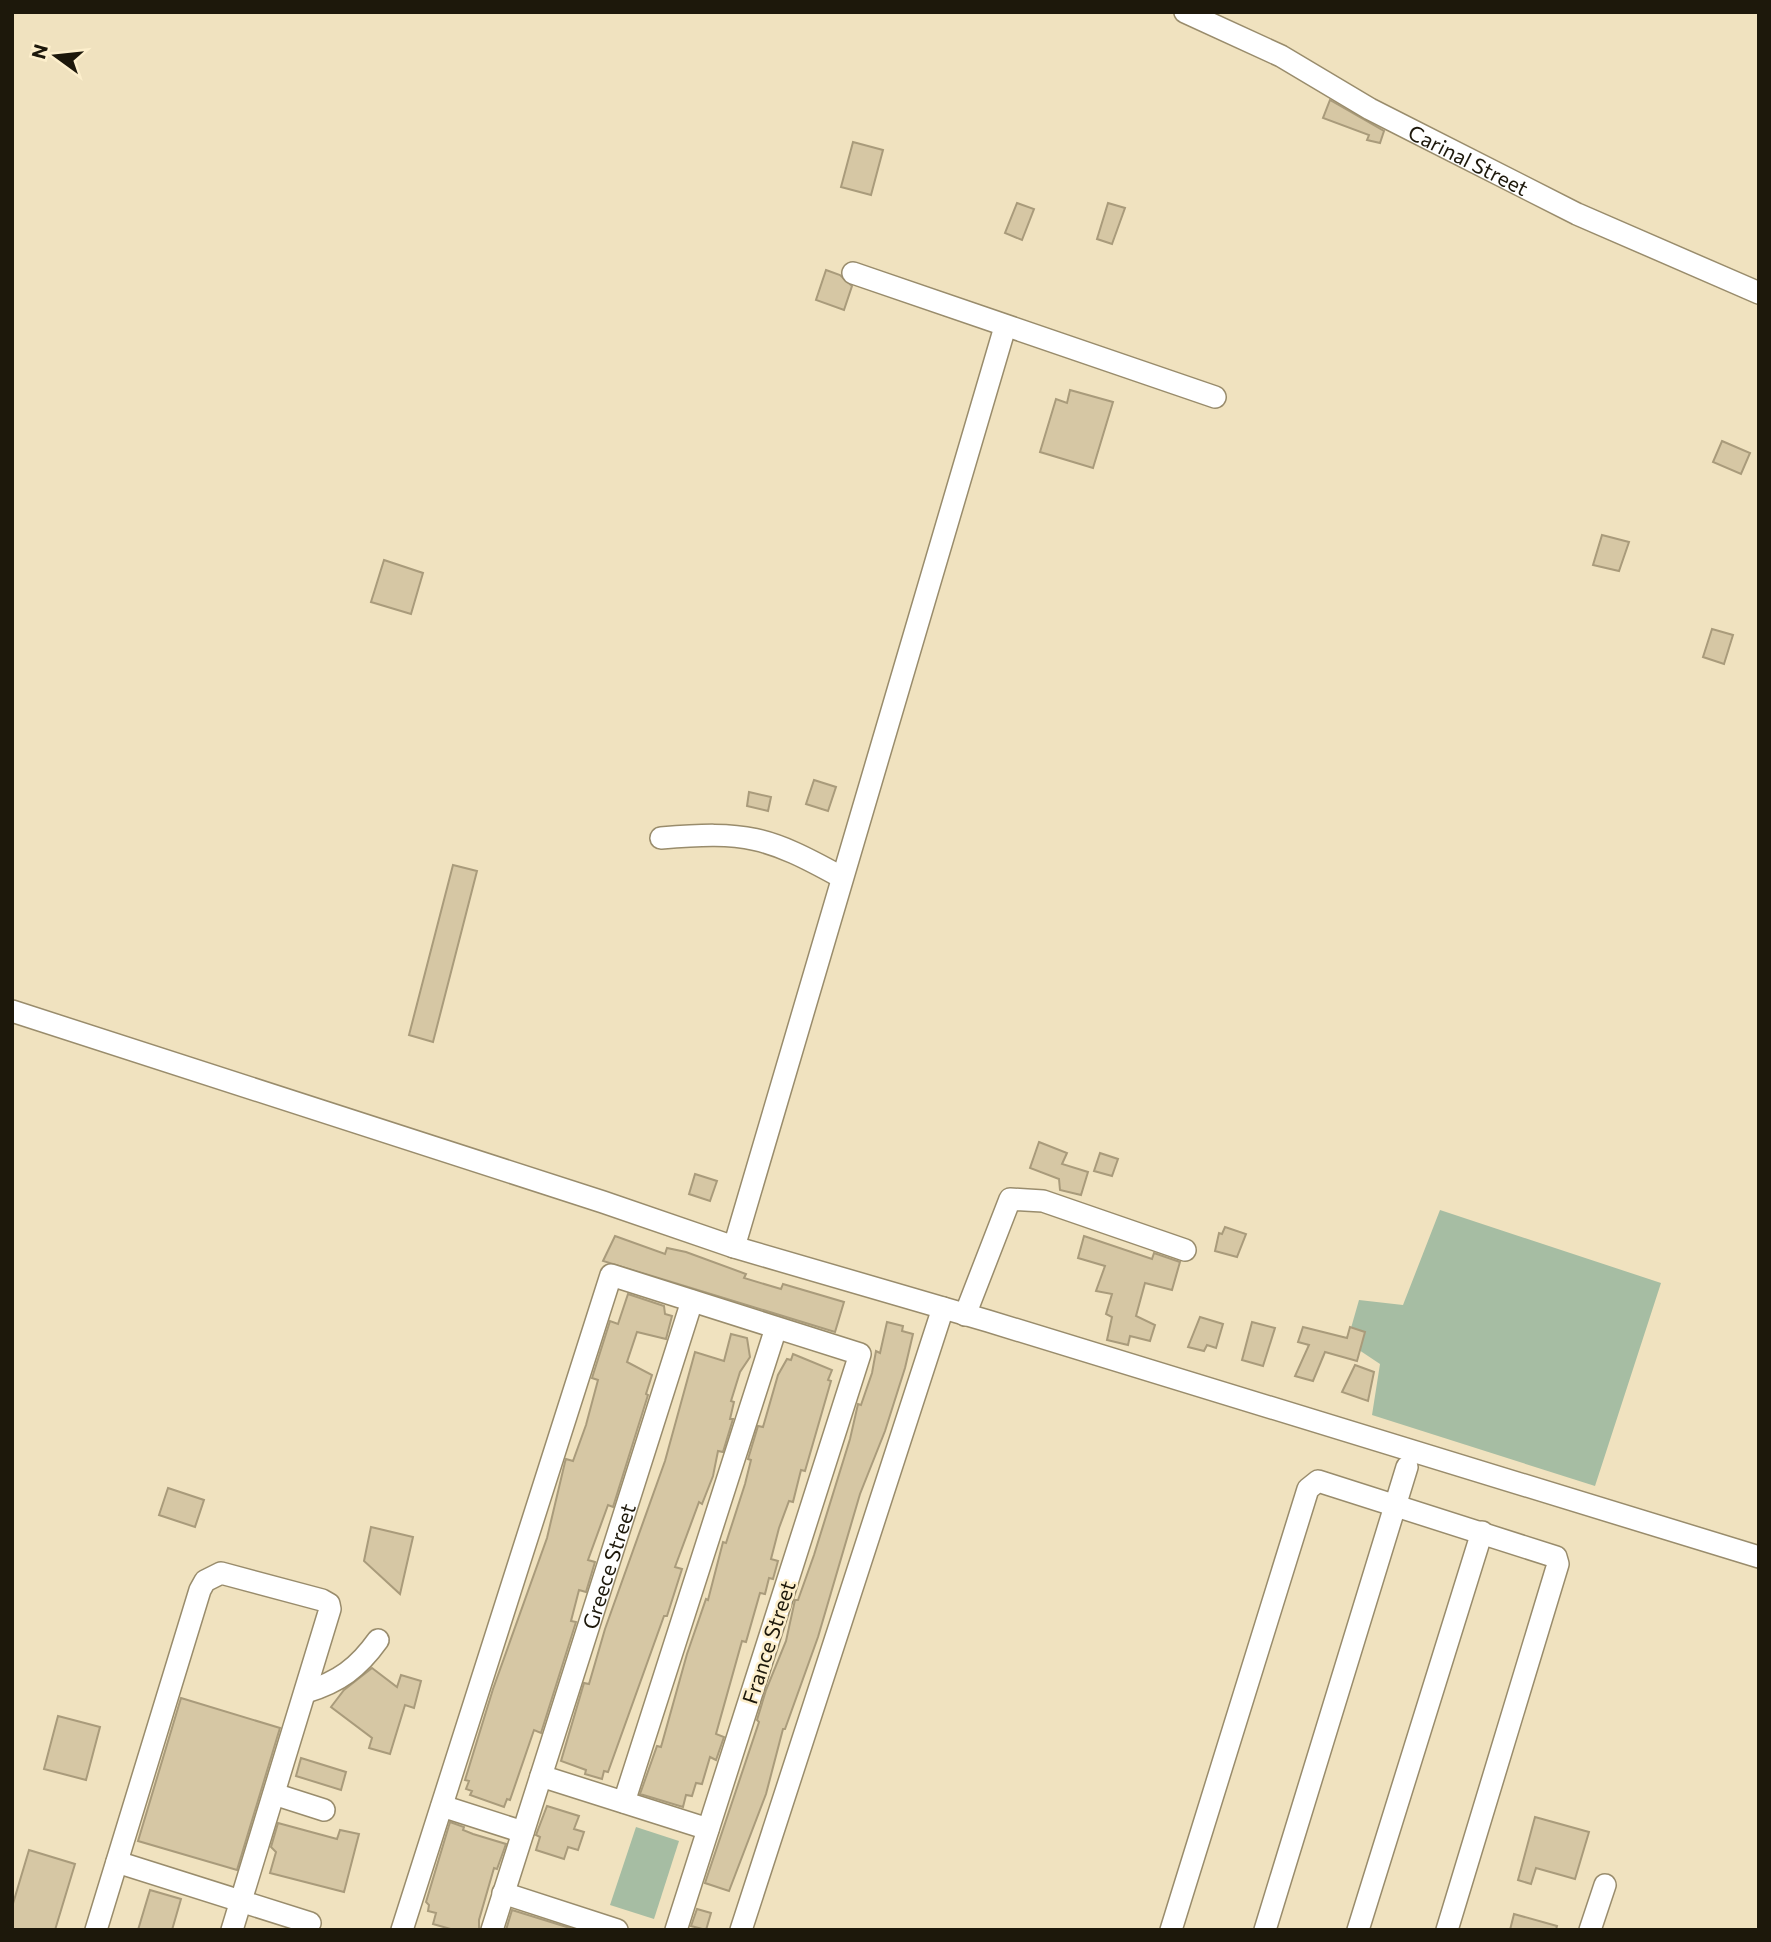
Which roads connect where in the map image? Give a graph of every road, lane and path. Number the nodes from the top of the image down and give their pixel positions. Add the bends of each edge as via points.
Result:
1 (1185, 12) edge
2 (853, 273) dead end
3 (1759, 293) edge
4 (1005, 327) junction
5 (1215, 397) dead end
6 (661, 838) dead end
7 (841, 877) junction
8 (12, 1011) edge
9 (734, 1247) junction
10 (1185, 1250) dead end
11 (692, 1301) junction
12 (943, 1308) junction
13 (965, 1315) junction
14 (776, 1328) junction
15 (1408, 1467) dead end
16 (1398, 1504) junction
17 (1482, 1532) junction
18 (1759, 1557) edge
19 (378, 1640) dead end
20 (306, 1692) junction
21 (541, 1776) junction
22 (274, 1794) junction
23 (624, 1802) junction
24 (442, 1806) junction
25 (324, 1810) dead end
26 (708, 1829) junction
27 (523, 1832) junction
28 (117, 1861) junction
29 (1605, 1885) dead end
30 (503, 1893) junction
31 (242, 1901) junction
32 (310, 1923) dead end
33 (583, 1925) edge
34 (96, 1930) edge
35 (232, 1930) edge
36 (402, 1930) edge
37 (492, 1930) edge
38 (617, 1930) edge
39 (676, 1930) edge
40 (741, 1930) edge
41 (1171, 1930) edge
42 (1265, 1930) edge
43 (1358, 1930) edge
44 (1447, 1930) edge
45 (1590, 1930) edge

1 - 3 street, Carinal Street via 1280,56 1370,109 1555,203
2 - 4 street
4 - 5 street
4 - 7 street
6 - 7 street via 716,834 754,838 795,851
7 - 9 street
8 - 9 street
9 - 12 street
10 - 13 street via 1043,1201 1010,1199
11 - 14 street
11 - 21 street, Greece Street
11 - 24 street via 611,1275
12 - 13 street
12 - 40 street
13 - 18 street
14 - 23 street
14 - 26 street, France Street via 860,1354
15 - 16 street
16 - 17 street
16 - 41 street via 1318,1481 1308,1489
16 - 42 street
17 - 43 street
17 - 44 street via 1549,1553 1558,1564
19 - 20 street via 345,1677
20 - 22 street
20 - 28 street via 330,1616 329,1604 221,1573 205,1581
21 - 23 street
21 - 27 street, Greece Street
22 - 25 street
22 - 31 street
23 - 26 street
24 - 27 street
24 - 36 street
26 - 39 street, France Street
27 - 30 street, Greece Street
28 - 31 street
28 - 34 street
29 - 45 street
30 - 33 street
30 - 37 street, Greece Street
31 - 32 street
31 - 35 street
33 - 38 street

